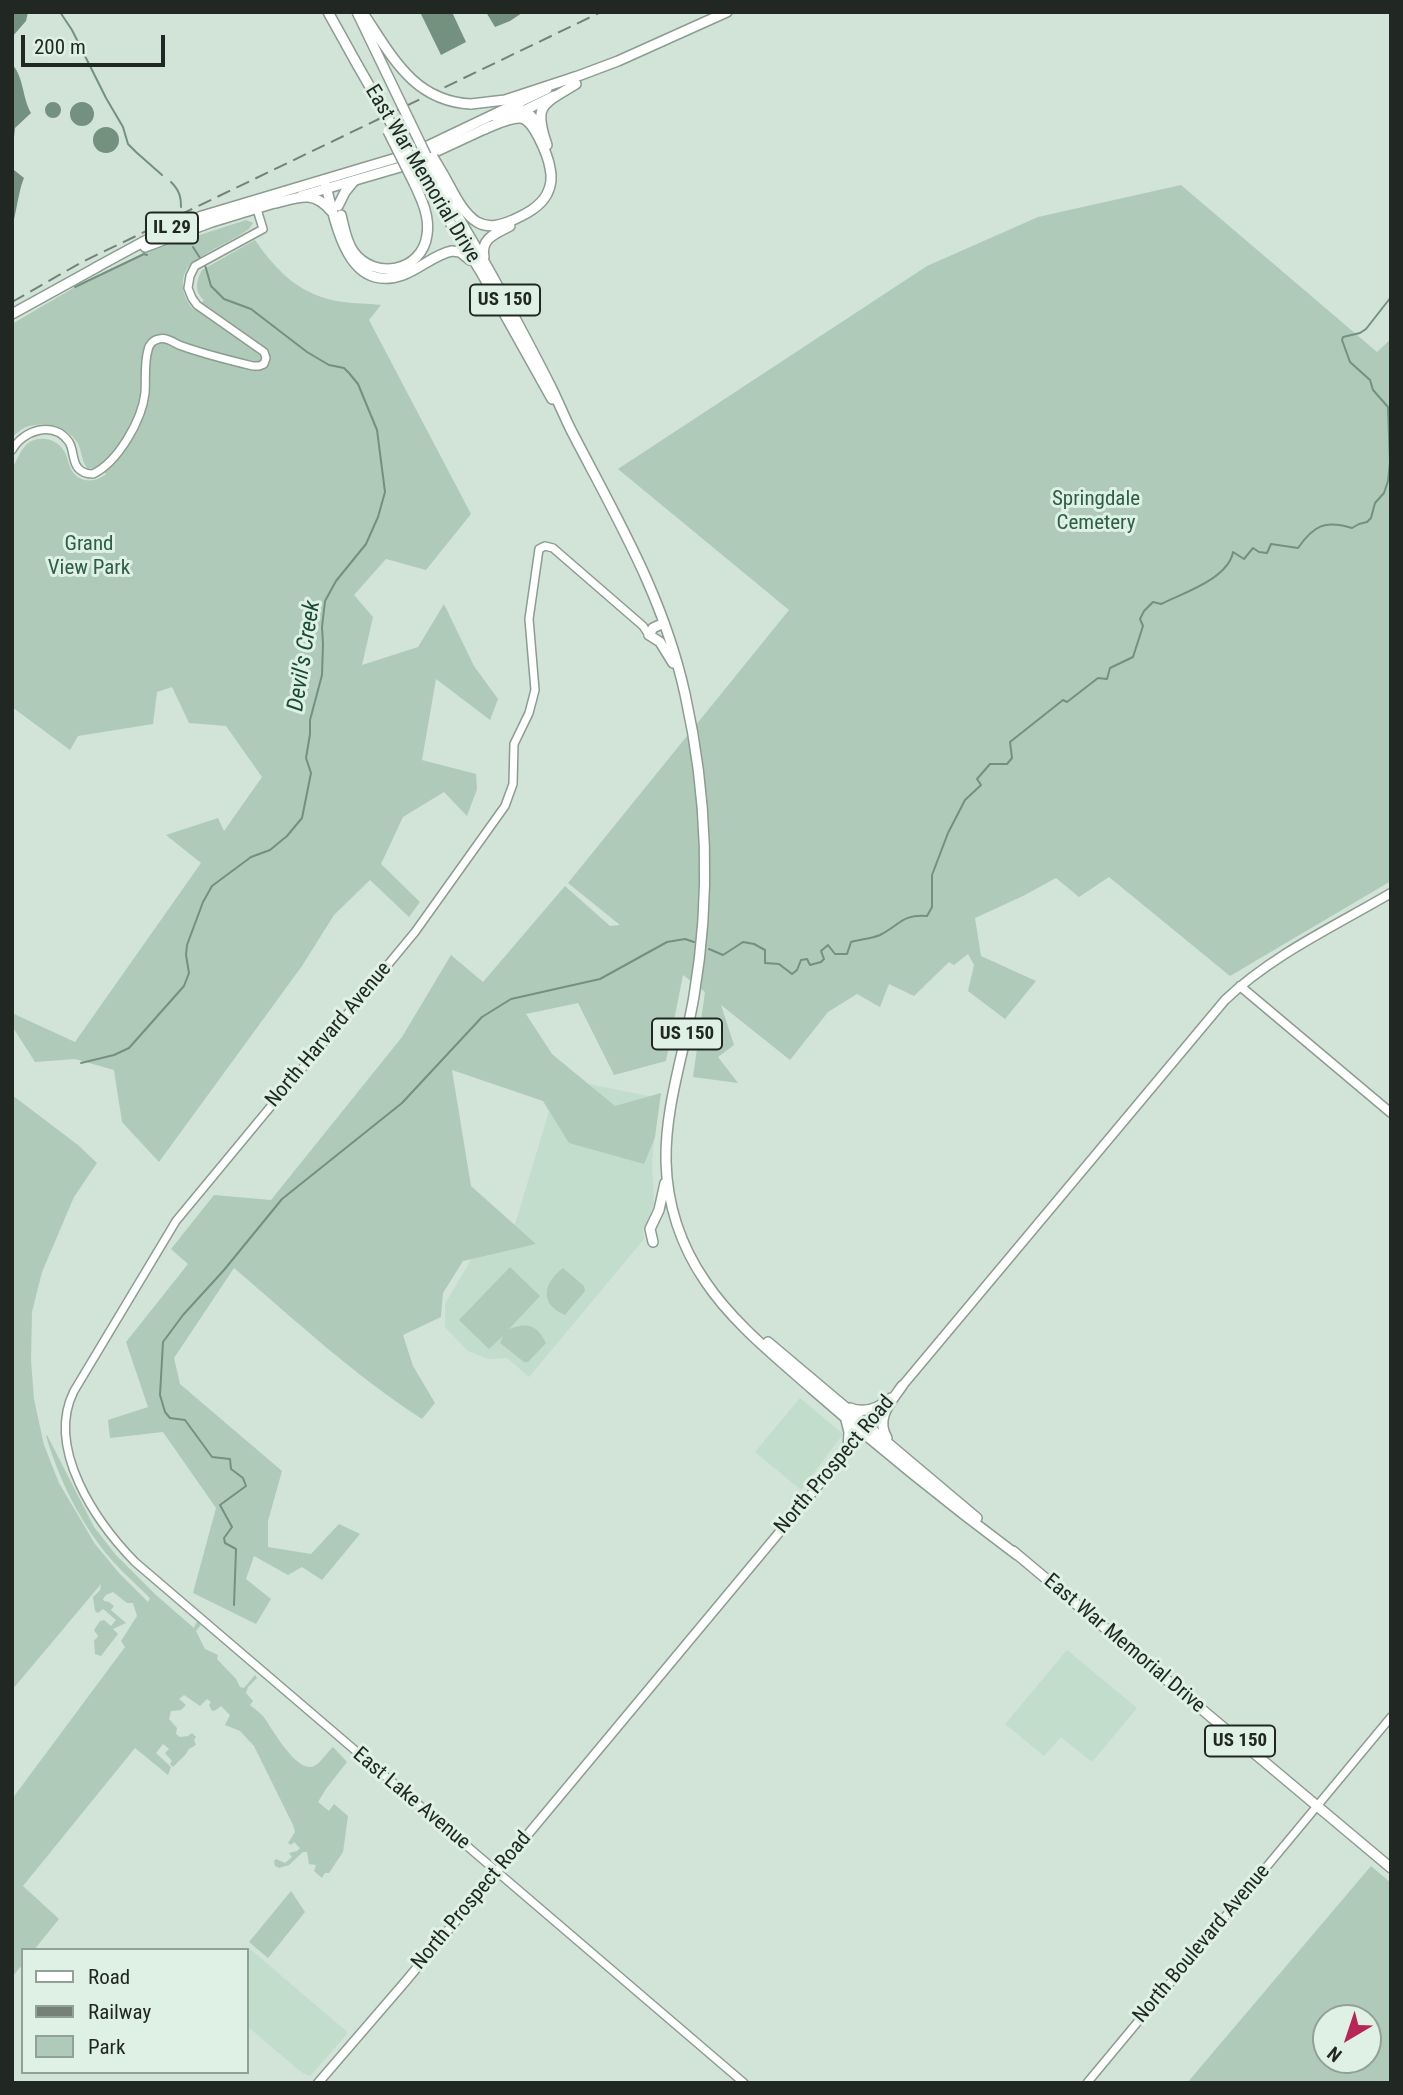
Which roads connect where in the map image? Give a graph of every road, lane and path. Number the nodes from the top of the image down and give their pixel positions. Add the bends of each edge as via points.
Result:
1 (328, 12) edge
2 (360, 12) edge
3 (727, 12) edge
4 (576, 81) junction
5 (525, 110) junction
6 (494, 116) junction
7 (485, 129) junction
8 (551, 157) junction
9 (439, 175) junction
10 (354, 181) junction
11 (419, 182) junction
12 (328, 183) junction
13 (276, 202) junction
14 (256, 204) junction
15 (338, 206) junction
16 (336, 222) junction
17 (495, 290) junction
18 (12, 314) edge
19 (12, 450) edge
20 (664, 622) junction
21 (648, 630) junction
22 (685, 696) junction
23 (1391, 892) edge
24 (1240, 986) junction
25 (1391, 1113) edge
26 (666, 1168) junction
27 (653, 1242) dead end
28 (729, 1310) junction
29 (898, 1390) junction
30 (841, 1402) junction
31 (843, 1416) junction
32 (866, 1429) junction
33 (848, 1450) junction
34 (918, 1468) junction
35 (92, 1504) joint
36 (1017, 1555) junction
37 (1391, 1717) edge
38 (1317, 1806) junction
39 (1391, 1868) edge
40 (496, 1872) junction
41 (318, 2083) edge
42 (744, 2083) edge
43 (1087, 2083) edge

1 - 11 main road, bridge
2 - 4 main road, bridge via 411,79 447,101 505,100
2 - 9 main road, US 150, bridge
3 - 4 main road, IL 29
4 - 5 main road, IL 29
4 - 6 main road, IL 29
4 - 8 main road via 540,115
5 - 6 main road
5 - 7 main road, IL 29
5 - 8 main road via 534,117
6 - 12 main road, IL 29 via 413,153
7 - 9 main road via 519,118 531,124 551,174 540,204 501,225 484,225 466,212
7 - 10 main road, IL 29 via 428,157
8 - 17 main road via 555,181 548,200 536,213 484,245
9 - 17 main road, East War Memorial Drive / US 150
10 - 12 main road, IL 29
10 - 15 main road
11 - 15 main road via 427,238 416,258 396,269 380,270 358,257 348,242
11 - 17 main road, East War Memorial Drive / US 150
12 - 13 main road, IL 29
12 - 14 main road, IL 29
12 - 15 main road
12 - 16 main road
13 - 14 main road, IL 29
13 - 16 main road via 317,198 330,208
14 - 18 main road, IL 29 via 95,268
14 - 19 street via 263,229 197,264 188,283 193,300 264,352 265,363 253,366 157,339 147,352 141,409 106,467 92,474 83,472 67,439 49,430 26,434
16 - 17 main road via 349,258 369,274 384,278 401,275 456,251
17 - 20 main road, East War Memorial Drive / US 150 via 631,542
20 - 21 main road
20 - 22 main road, East War Memorial Drive / US 150
21 - 22 main road via 667,652
21 - 35 street, North Harvard Avenue via 553,548 540,548 529,619 535,690 513,747 508,802 415,932 177,1220 79,1383 68,1405 65,1436 71,1461
22 - 26 main road, East War Memorial Drive / US 150 via 701,795 704,912 693,1001 669,1121
23 - 24 main road, North Prospect Road
24 - 25 main road
24 - 29 main road, North Prospect Road
26 - 27 main road via 661,1206 650,1229
26 - 28 main road, East War Memorial Drive / US 150 via 683,1241 706,1282
28 - 30 main road, East War Memorial Drive / US 150
28 - 31 main road, East War Memorial Drive / US 150
29 - 30 main road via 883,1405 865,1411
29 - 32 main road, North Prospect Road
29 - 34 main road via 883,1415 883,1429
30 - 32 main road, East War Memorial Drive / US 150
31 - 32 main road, East War Memorial Drive / US 150
31 - 33 main road via 849,1432
32 - 33 main road, North Prospect Road
32 - 34 main road, East War Memorial Drive / US 150
32 - 36 main road, East War Memorial Drive / US 150 via 931,1490
33 - 40 main road, North Prospect Road
34 - 36 main road, East War Memorial Drive / US 150
35 - 40 street, East Lake Avenue via 143,1570
36 - 38 main road, East War Memorial Drive / US 150
37 - 38 street, North Boulevard Avenue
38 - 39 main road, East War Memorial Drive / US 150
38 - 43 street, North Boulevard Avenue
40 - 41 main road, North Prospect Road
40 - 42 street, East Lake Avenue

